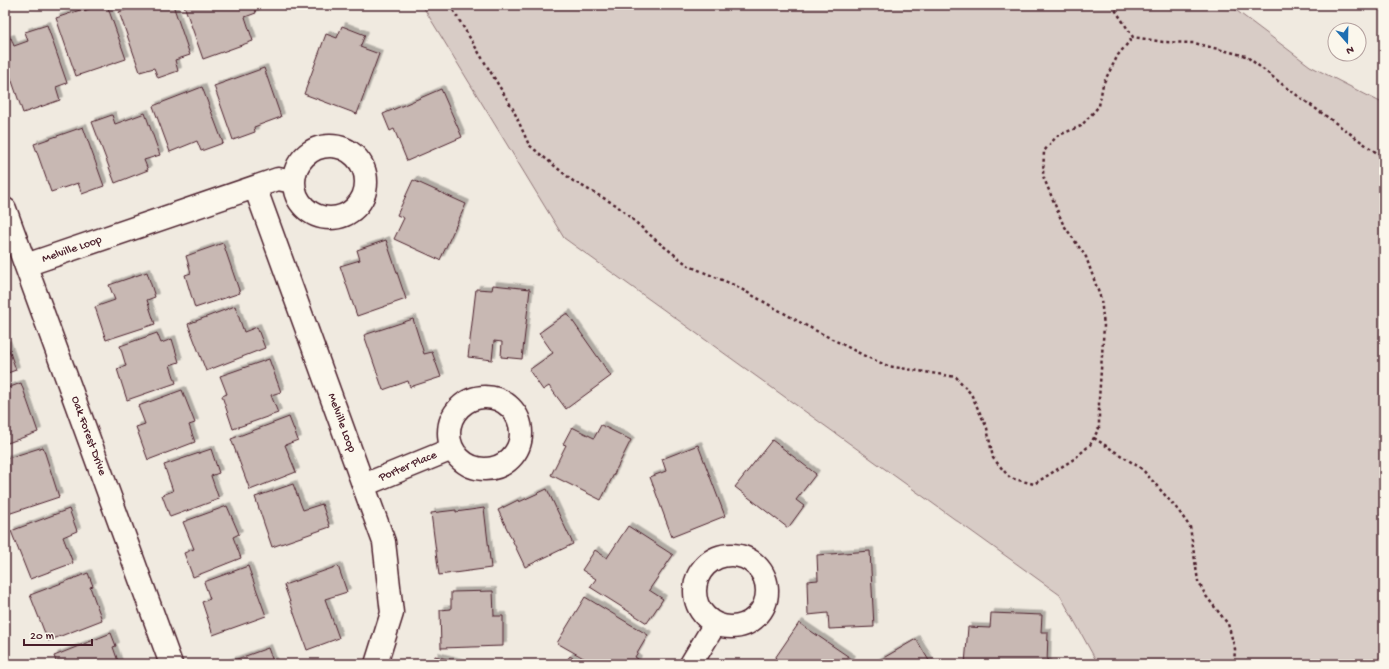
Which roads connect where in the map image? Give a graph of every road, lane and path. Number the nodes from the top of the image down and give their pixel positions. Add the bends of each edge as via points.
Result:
1 (450, 5) edge
2 (1112, 5) edge
3 (1133, 37) junction
4 (1384, 158) edge
5 (293, 182) dead end
6 (254, 187) junction
7 (5, 209) edge
8 (26, 265) junction
9 (1094, 438) junction
10 (452, 449) dead end
11 (364, 485) junction
12 (715, 624) dead end
13 (171, 664) edge
14 (376, 664) edge
15 (690, 664) edge
16 (1234, 664) edge

1 - 9 path via 512,109 529,145 573,181 616,205 657,242 689,266 734,285 805,325 888,366 956,377 971,394 987,428 993,458 1010,478 1034,484 1074,459
2 - 3 path
3 - 4 path via 1163,42 1194,43 1246,56
3 - 9 path via 1118,55 1103,84 1099,106 1081,126 1057,136 1044,151 1043,176 1063,224 1086,257 1101,299 1104,326 1099,428
5 - 6 street, Melville Loop via 278,179
6 - 8 street, Melville Loop
6 - 11 street, Melville Loop
7 - 8 street, Oak Forest Drive
8 - 13 street, Oak Forest Drive
9 - 16 path via 1142,469 1178,510 1190,528 1198,580 1206,596 1228,624 1235,649
10 - 11 street, Porter Place
11 - 14 street, Melville Loop via 384,542 392,613
12 - 15 street

